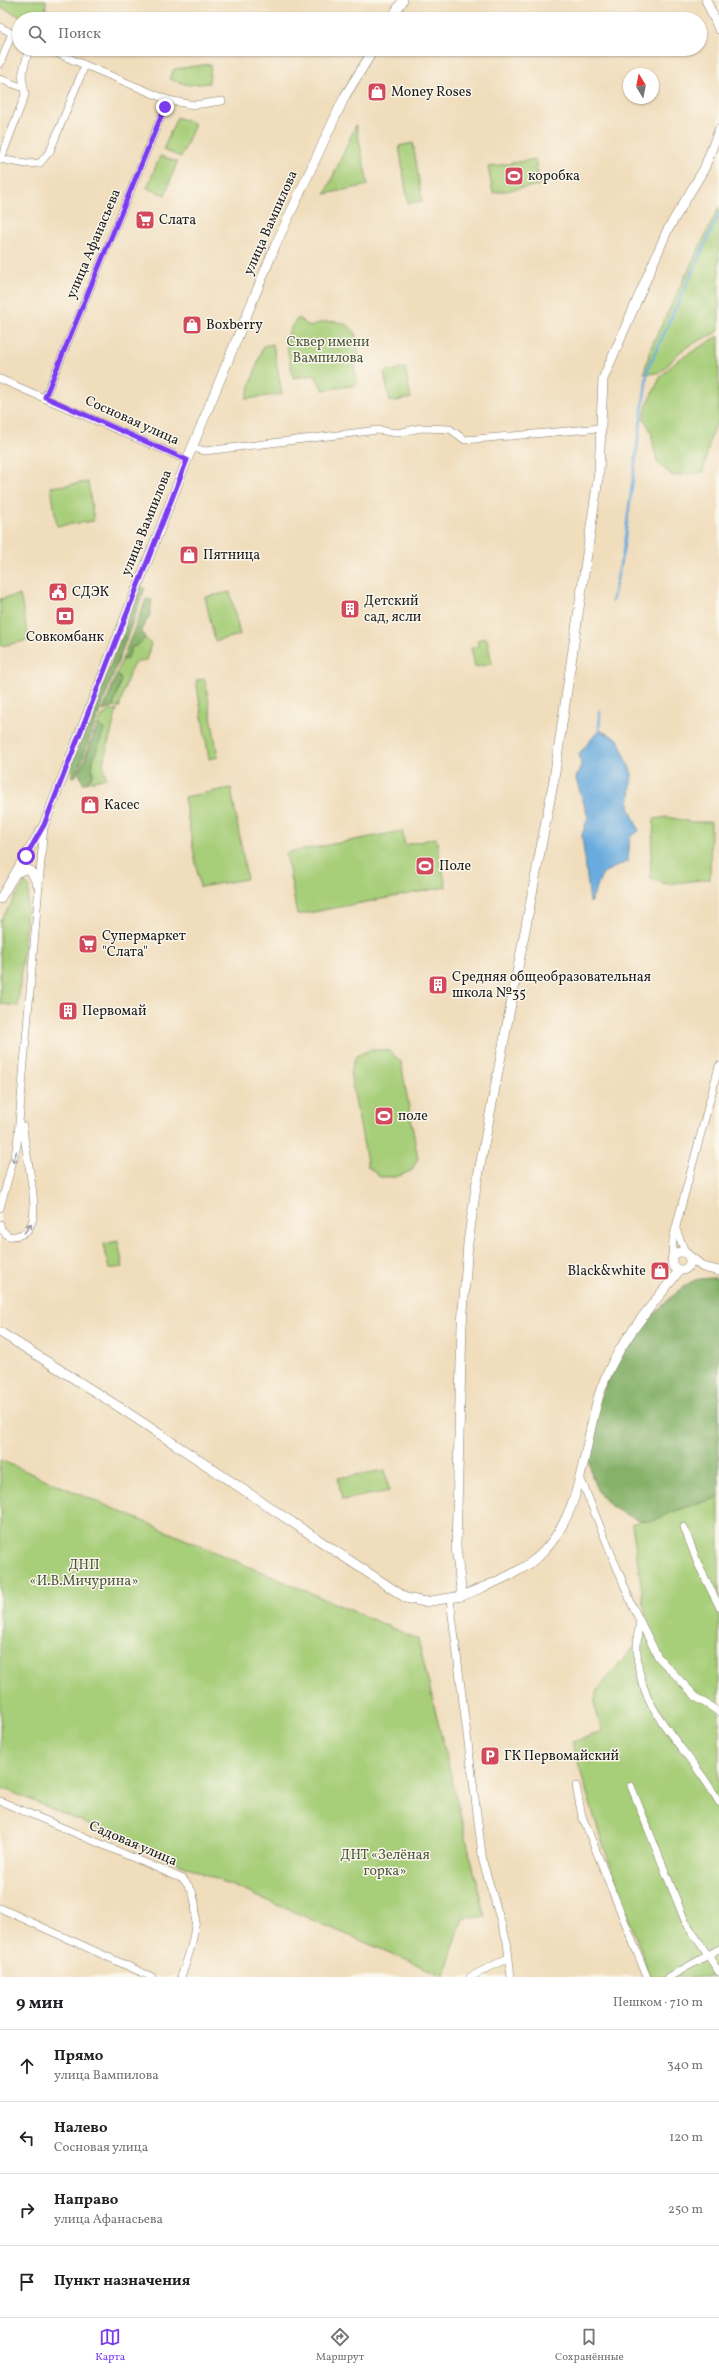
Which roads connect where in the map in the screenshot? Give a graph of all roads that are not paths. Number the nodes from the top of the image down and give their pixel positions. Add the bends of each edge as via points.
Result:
1 (403, 0) edge
2 (706, 0) edge
3 (395, 12) edge
4 (0, 27) edge
5 (719, 29) edge
6 (12, 33) edge
7 (12, 42) edge
8 (27, 56) edge
9 (64, 56) edge
10 (370, 56) edge
11 (0, 64) edge
12 (85, 65) junction
13 (0, 79) edge
14 (24, 88) junction
15 (168, 100) junction
16 (222, 101) dead end
17 (719, 130) edge
18 (0, 159) edge
19 (0, 379) edge
20 (45, 397) junction
21 (601, 428) junction
22 (193, 448) junction
23 (187, 460) junction
24 (44, 825) junction
25 (16, 873) junction
26 (38, 885) junction
27 (0, 899) edge
28 (719, 1066) edge
29 (21, 1104) junction
30 (0, 1208) edge
31 (0, 1224) edge
32 (676, 1229) junction
33 (687, 1255) junction
34 (672, 1259) junction
35 (703, 1268) junction
36 (682, 1270) junction
37 (719, 1271) edge
38 (663, 1291) junction
39 (0, 1332) edge
40 (580, 1477) junction
41 (684, 1527) dead end
42 (462, 1596) junction
43 (450, 1599) junction
44 (719, 1606) edge
45 (640, 1621) junction
46 (719, 1712) edge
47 (576, 1786) dead end
48 (631, 1786) dead end
49 (0, 1801) edge
50 (719, 1802) edge
51 (0, 1908) edge
52 (719, 1949) edge
53 (708, 1956) junction
54 (508, 1958) junction
55 (719, 1972) edge
56 (152, 1977) edge
57 (181, 1977) edge
58 (470, 1977) edge
59 (511, 1977) edge
60 (647, 1977) edge
61 (669, 1977) edge

1 - 3 street
2 - 5 street
4 - 6 street
7 - 11 street
8 - 14 street via 22,75
9 - 12 street
10 - 22 street, улица Вампилова via 345,96 276,244
12 - 15 street
12 - 18 street via 50,151 40,163 26,164
13 - 14 street
14 - 18 street via 25,95
15 - 16 street via 194,105
15 - 20 street, улица Афанасьева
17 - 21 street via 704,169 667,231 610,360 603,379
19 - 20 street, Сосновая улица
20 - 23 street, Сосновая улица
21 - 22 street via 465,440 450,429 421,428 397,433 378,430 205,451
21 - 42 street via 599,472 554,779 468,1242 462,1325 456,1547
22 - 23 street, улица Вампилова
23 - 24 street, улица Вампилова
24 - 25 street, улица Вампилова
24 - 26 street
25 - 26 street via 25,869 31,871
25 - 27 street, улица Вампилова
26 - 29 street
28 - 32 street
29 -> 30 street via 16,1152
31 -> 29 street via 8,1236 18,1237 27,1231 33,1221 32,1189 24,1145
32 - 33 street
32 - 34 street
33 - 34 street via 677,1252
33 - 35 street
33 - 36 street via 689,1265
34 - 36 street via 674,1268
34 - 38 street
35 - 36 street
35 - 37 street
36 - 38 street
38 - 40 street via 612,1362 600,1392
39 - 43 street via 119,1407 406,1598 426,1602
40 - 42 street via 563,1524 544,1552 517,1571
40 - 45 street
41 - 44 street via 698,1564
42 - 43 street
43 - 54 street via 483,1862 507,1942
45 - 46 street via 658,1657 697,1698
45 - 50 street via 636,1638 636,1658 642,1686 657,1715
47 - 60 street via 582,1816
48 - 53 street via 685,1921
49 - 57 street, Садовая улица via 183,1879 193,1893 195,1913 191,1951
51 - 56 street
52 - 53 street
53 - 55 street
53 - 61 street
54 - 58 street
54 - 59 street

